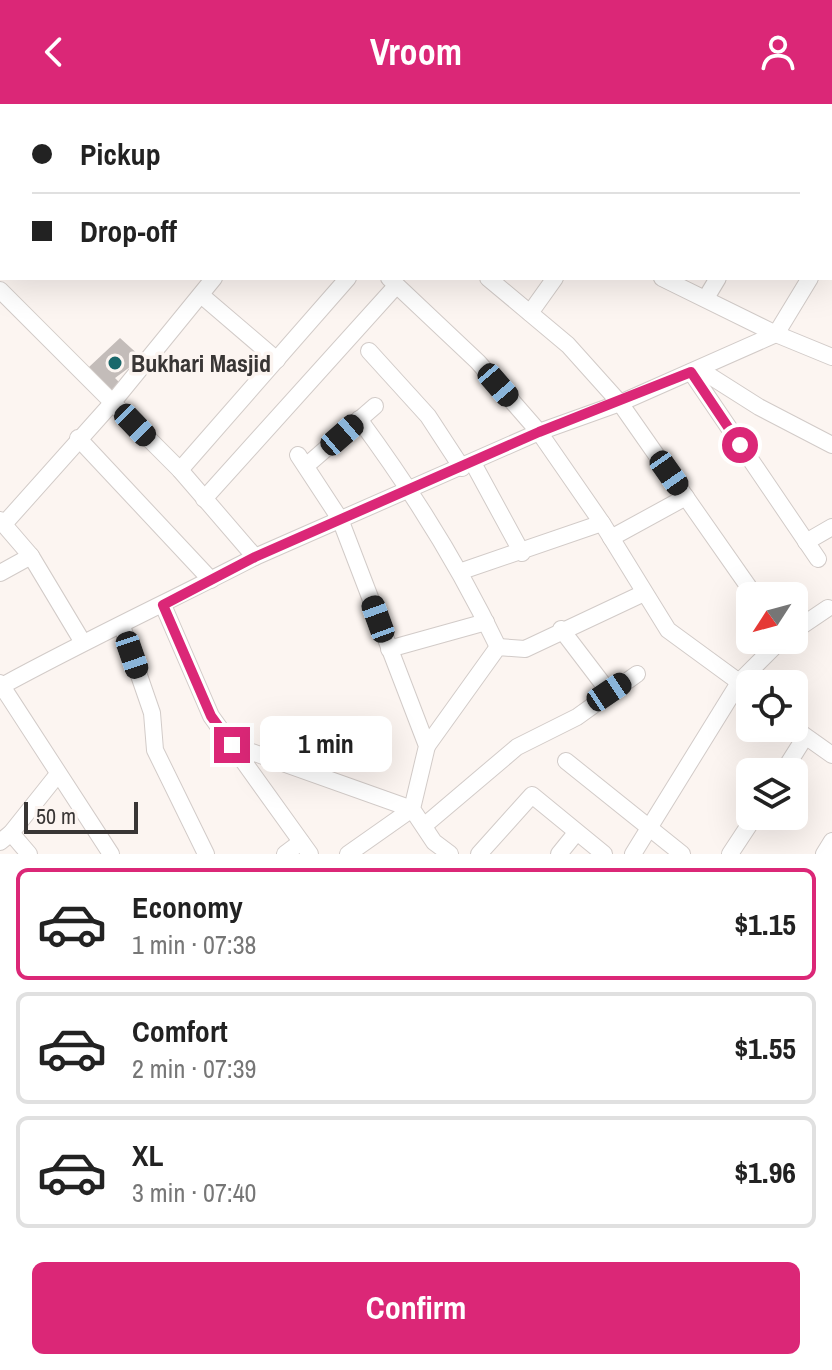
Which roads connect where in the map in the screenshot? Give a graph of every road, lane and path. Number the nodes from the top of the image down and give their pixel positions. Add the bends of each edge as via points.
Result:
1 (212, 280) edge
2 (346, 280) edge
3 (490, 280) edge
4 (554, 280) edge
5 (666, 280) edge
6 (717, 280) edge
7 (809, 280) edge
8 (392, 282) edge
9 (0, 290) edge
10 (201, 295) junction
11 (706, 298) junction
12 (530, 313) junction
13 (776, 334) junction
14 (369, 351) dead end
15 (832, 357) edge
16 (277, 360) junction
17 (695, 371) junction
18 (113, 402) junction
19 (620, 403) junction
20 (375, 406) dead end
21 (359, 419) junction
22 (539, 432) junction
23 (78, 438) junction
24 (832, 445) edge
25 (468, 465) junction
26 (180, 470) junction
27 (410, 489) junction
28 (686, 497) junction
29 (204, 499) junction
30 (340, 519) junction
31 (3, 522) edge
32 (832, 527) edge
33 (607, 531) junction
34 (806, 542) junction
35 (522, 553) junction
36 (31, 556) junction
37 (255, 557) junction
38 (818, 559) dead end
39 (462, 571) junction
40 (0, 573) edge
41 (211, 580) junction
42 (745, 582) edge
43 (644, 593) junction
44 (163, 605) junction
45 (828, 608) dead end
46 (486, 622) junction
47 (808, 622) edge
48 (122, 626) junction
49 (561, 629) junction
50 (82, 641) junction
51 (498, 647) junction
52 (389, 649) junction
53 (770, 654) edge
54 (758, 670) edge
55 (637, 674) dead end
56 (736, 679) edge
57 (1, 686) edge
58 (609, 692) junction
59 (736, 699) edge
60 (808, 738) edge
61 (232, 745) junction
62 (427, 746) junction
63 (831, 751) edge
64 (566, 761) dead end
65 (58, 774) junction
66 (412, 809) junction
67 (425, 825) junction
68 (651, 826) junction
69 (746, 830) edge
70 (576, 833) junction
71 (6, 838) edge
72 (832, 841) edge
73 (306, 848) edge
74 (353, 853) edge
75 (29, 854) edge
76 (111, 854) edge
77 (206, 854) edge
78 (285, 854) edge
79 (450, 854) edge
80 (479, 854) edge
81 (559, 854) edge
82 (604, 854) edge
83 (633, 854) edge
84 (682, 854) edge
85 (730, 854) edge
86 (824, 854) edge

1 - 10 street
2 - 16 street
3 - 12 street
4 - 12 street
5 - 11 street
6 - 11 street
7 - 13 street
8 - 22 street via 478,362
8 - 29 street
9 - 18 street
10 - 16 street
10 - 18 street
11 - 13 street
12 - 19 street via 568,345
13 - 15 street
13 - 17 street
14 - 25 street
16 - 26 street
17 - 19 street
17 - 24 street
17 - 34 street
18 - 23 street
18 - 26 street
19 - 22 street
19 - 28 street
20 - 21 street
21 - 27 street
21 - 30 street via 302,460
22 - 25 street
22 - 33 street
23 - 31 street
23 - 41 street
25 - 27 street
25 - 35 street
26 - 29 street
27 - 30 street
27 - 39 street
28 - 33 street
28 - 42 street
29 - 37 street
30 - 37 street
30 - 52 street
31 - 36 street
32 - 34 street
33 - 35 street
33 - 43 street
34 - 38 street
35 - 39 street
36 - 40 street
36 - 50 street
37 - 41 street
39 - 46 street
41 - 44 street
43 - 49 street
43 - 56 street via 668,630
44 - 48 street
44 - 61 street via 211,716
45 - 47 street
46 - 51 street
46 - 52 street
48 - 50 street
48 - 77 street via 152,713 155,750
49 - 51 street via 525,649
49 - 58 street
50 - 57 street
51 - 62 street
52 - 62 street
53 - 54 street
55 - 58 street
57 - 65 street
58 - 67 street via 577,717 517,747
59 - 68 street
60 - 63 street
61 - 66 street
61 - 73 street
62 - 66 street
64 - 68 street
65 - 71 street
65 - 76 street
66 - 67 street
66 - 74 street
67 - 79 street via 434,842
68 - 83 street
68 - 84 street
69 - 85 street
70 - 80 street via 532,795
70 - 81 street
70 - 82 street
71 - 75 street
72 - 86 street
73 - 78 street

